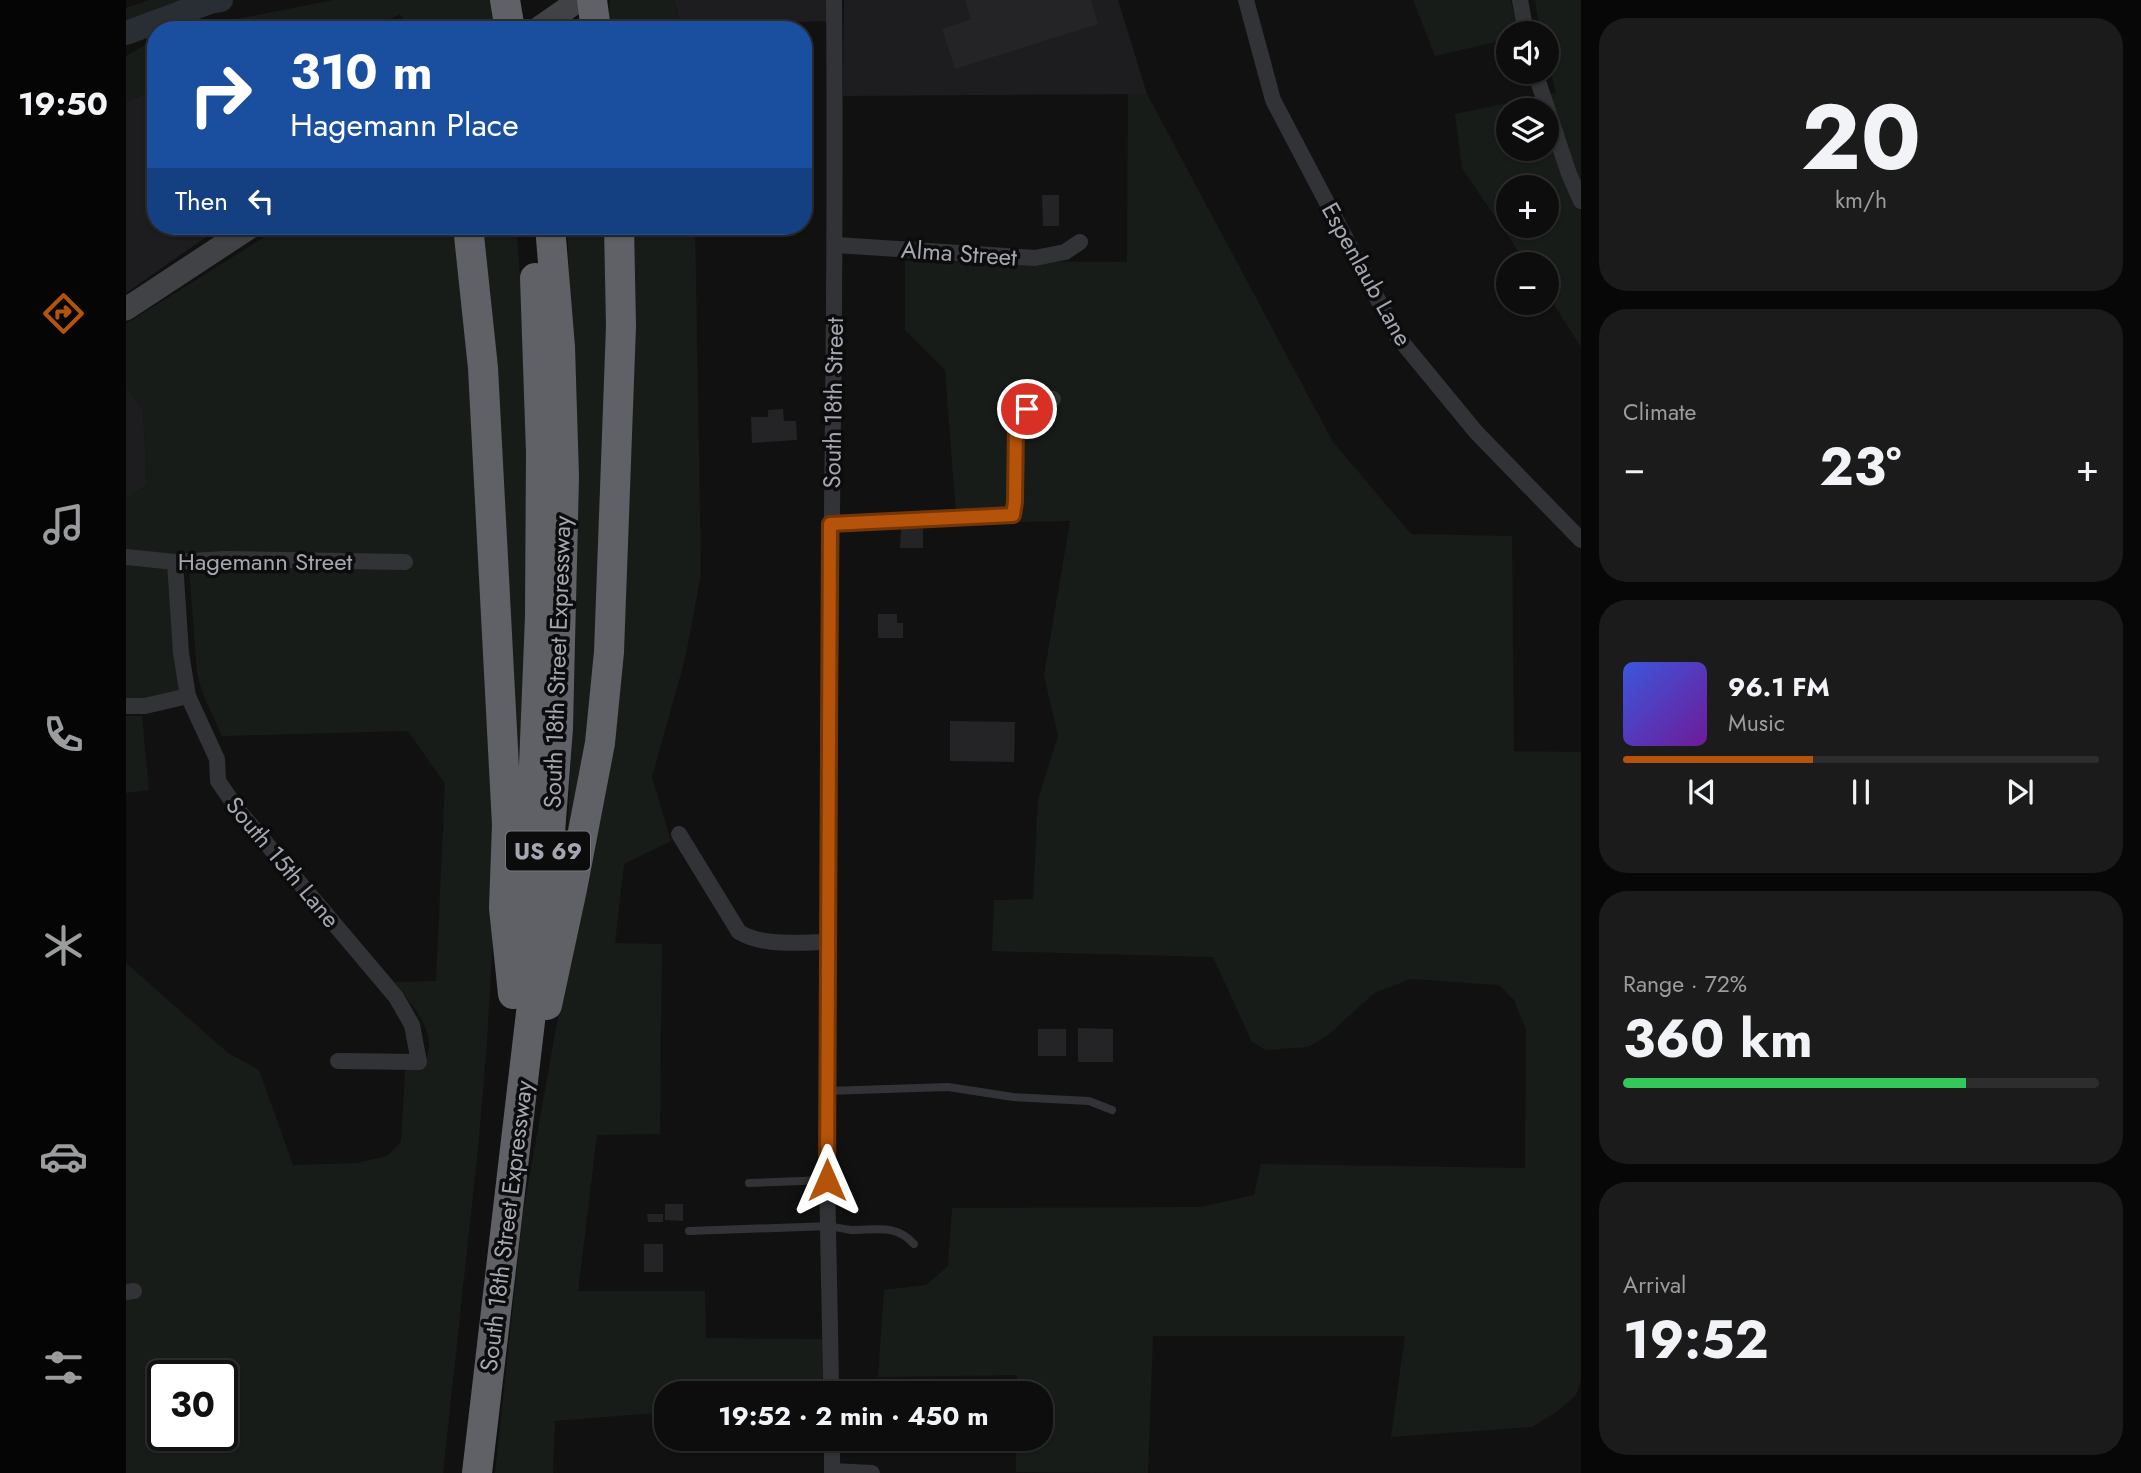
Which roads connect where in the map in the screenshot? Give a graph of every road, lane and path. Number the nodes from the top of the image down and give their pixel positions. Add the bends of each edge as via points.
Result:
1 (505, 0) edge
2 (526, 0) edge
3 (579, 0) edge
4 (592, 0) edge
5 (834, 0) edge
6 (1246, 0) edge
7 (1520, 0) edge
8 (508, 21) edge
9 (529, 21) edge
10 (549, 21) edge
11 (595, 21) edge
12 (1524, 21) edge
13 (1539, 84) edge
14 (1581, 201) edge
15 (238, 235) edge
16 (469, 235) edge
17 (531, 235) edge
18 (551, 235) edge
19 (619, 235) edge
20 (1080, 243) dead end
21 (836, 245) junction
22 (126, 309) edge
23 (1053, 399) dead end
24 (830, 524) junction
25 (1581, 540) edge
26 (126, 557) edge
27 (175, 562) junction
28 (405, 562) dead end
29 (188, 696) junction
30 (126, 706) edge
31 (680, 834) dead end
32 (827, 942) junction
33 (513, 994) junction
34 (338, 1061) dead end
35 (827, 1091) junction
36 (520, 1096) junction
37 (1112, 1110) dead end
38 (827, 1180) junction
39 (749, 1183) dead end
40 (830, 1226) junction
41 (689, 1231) dead end
42 (914, 1244) dead end
43 (831, 1381) edge
44 (832, 1451) edge
45 (832, 1472) edge
46 (458, 1473) edge
47 (477, 1473) edge
48 (872, 1473) edge

1 - 8 highway
2 - 9 highway
3 - 10 main road
4 - 11 highway
5 - 21 street, South 18th Street
6 - 25 street, Espenlaub Lane via 1273,100 1397,336 1476,432
7 - 12 street
13 - 14 street
15 - 22 main road
16 - 33 highway via 483,368 507,825 505,908
17 - 33 highway, South 18th Street Expressway / US 69 via 541,452 540,616 532,816
18 - 36 highway, South 18th Street Expressway / US 69 via 564,477 558,728 546,885
19 - 36 highway via 614,543 600,743 554,981
20 - 21 street, Alma Street via 1065,252 1035,258
21 - 24 street, South 18th Street
23 - 24 street via 1027,409 1016,424 1013,515
24 - 32 street, South 18th Street
26 - 27 street, Hagemann Street
27 - 28 street, Hagemann Street
27 - 29 street, South 15th Lane
29 - 30 street
29 - 34 street, South 15th Lane via 217,759 218,780 238,810 396,997 412,1025 419,1062
31 - 32 street via 739,932 764,941
32 - 35 street, South 18th Street
33 - 46 highway, South 18th Street Expressway / US 69
35 - 37 lane via 948,1087 1013,1097 1089,1101
35 - 38 street, South 18th Street
36 - 47 highway, South 18th Street Expressway / US 69
38 - 39 lane
38 - 40 street, South 18th Street
40 - 41 lane
40 - 42 lane via 891,1229
40 - 43 street, South 18th Street
44 - 45 street
45 - 48 street

